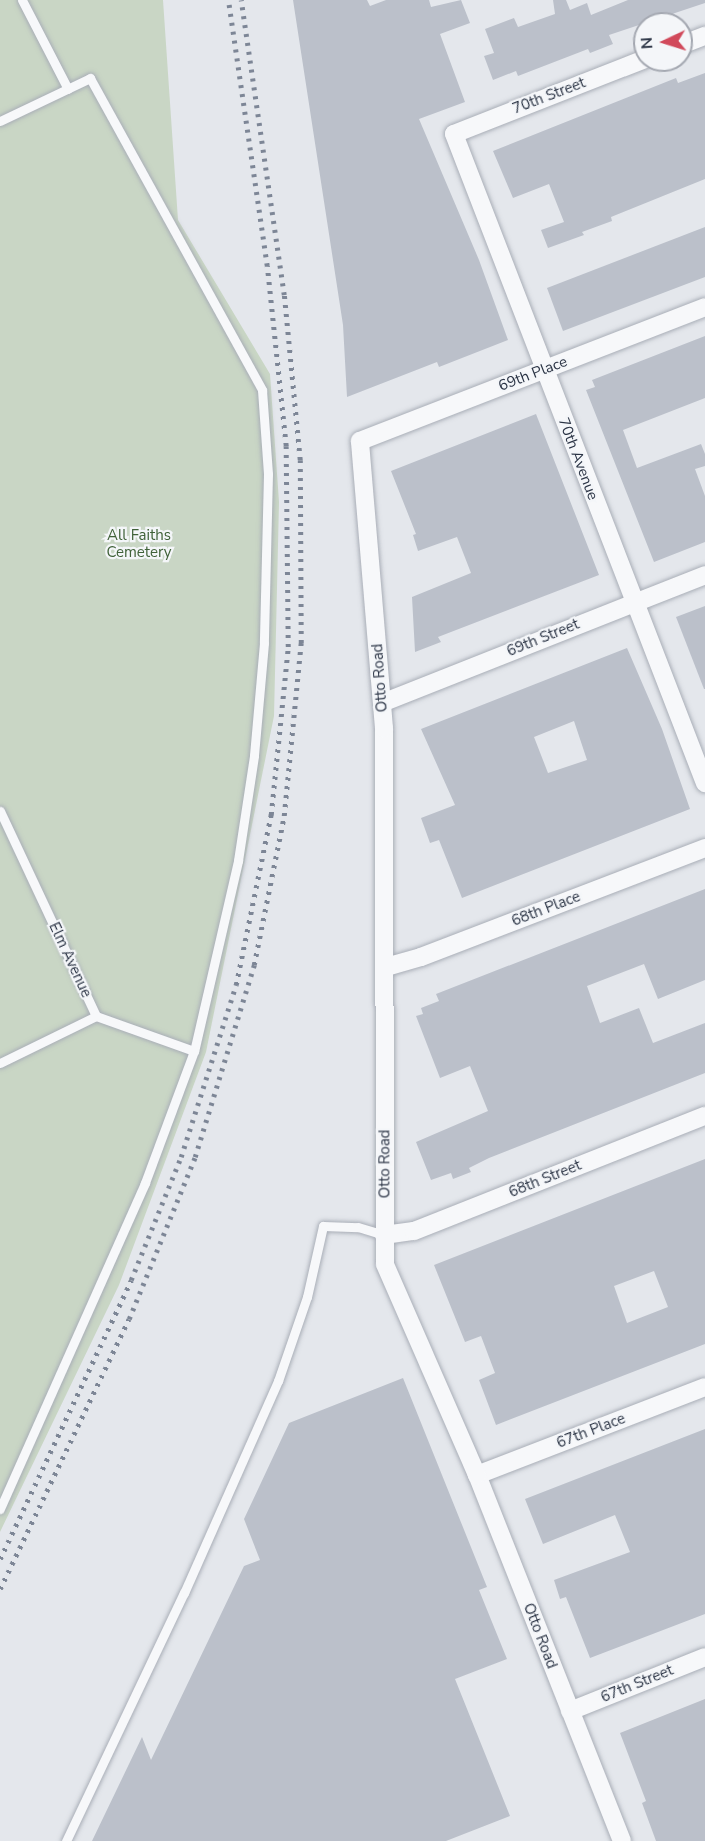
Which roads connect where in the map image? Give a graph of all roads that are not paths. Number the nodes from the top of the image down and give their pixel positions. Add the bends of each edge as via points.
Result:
1 (22, 0) edge
2 (633, 64) edge
3 (68, 89) junction
4 (0, 121) edge
5 (454, 134) joint
6 (705, 307) edge
7 (544, 370) junction
8 (360, 441) joint
9 (705, 575) edge
10 (634, 602) junction
11 (382, 703) junction
12 (705, 783) edge
13 (0, 811) edge
14 (705, 848) edge
15 (386, 967) junction
16 (96, 1016) junction
17 (194, 1051) junction
18 (0, 1063) edge
19 (705, 1116) edge
20 (384, 1234) junction
21 (705, 1388) edge
22 (477, 1475) junction
23 (0, 1509) edge
24 (705, 1657) edge
25 (570, 1711) junction
26 (66, 1841) edge
27 (622, 1841) edge

1 - 3 lane
2 - 5 street, 70th Street
3 - 4 lane
3 - 17 lane via 90,78 262,390 267,544 264,643 254,756 238,861
5 - 7 street, 70th Avenue
6 - 7 street, 69th Place
7 - 8 street, 69th Place
7 - 10 street, 70th Avenue
8 - 11 street, Otto Road
9 - 10 street, 69th Street
10 - 11 street, 69th Street
10 - 12 street, 70th Avenue
11 - 15 street, Otto Road
13 - 16 lane, Elm Avenue
14 - 15 street, 68th Place via 414,960
15 - 20 street, Otto Road
16 - 17 lane, Elm Avenue
16 - 18 lane
17 - 23 lane via 146,1183
19 - 20 street, 68th Street via 414,1231
20 - 22 street, Otto Road via 387,1271
20 - 26 lane via 358,1227 323,1226 307,1297 278,1381 184,1593
21 - 22 street, 67th Place
22 - 25 street, Otto Road
24 - 25 street, 67th Street
25 - 27 street, Otto Road

